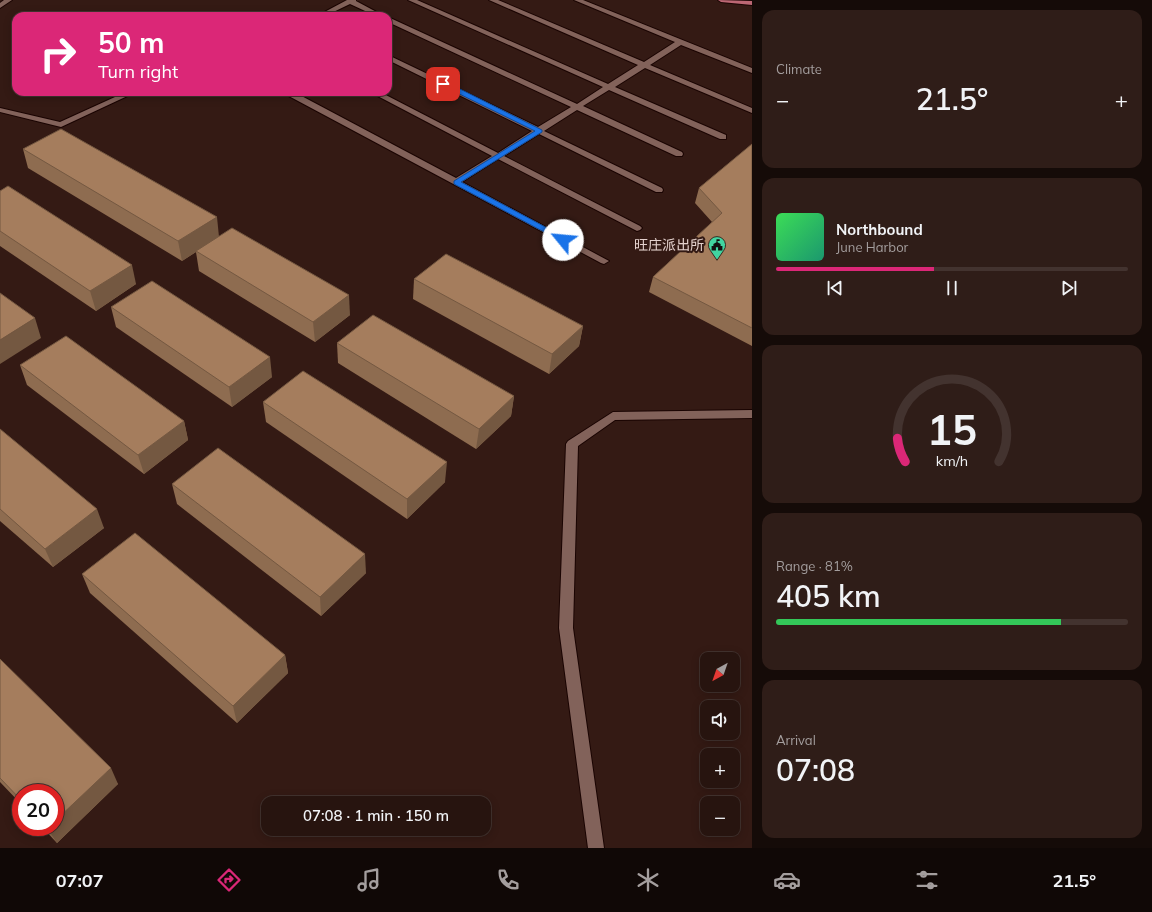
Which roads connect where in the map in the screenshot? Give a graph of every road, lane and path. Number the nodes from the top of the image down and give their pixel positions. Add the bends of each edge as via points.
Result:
1 (9, 0) edge
2 (411, 0) edge
3 (492, 0) edge
4 (577, 0) edge
5 (720, 0) edge
6 (352, 1) edge
7 (752, 3) edge
8 (0, 6) edge
9 (329, 12) edge
10 (373, 12) edge
11 (392, 21) edge
12 (681, 42) junction
13 (392, 59) edge
14 (645, 65) junction
15 (752, 71) edge
16 (610, 87) junction
17 (123, 96) edge
18 (295, 96) edge
19 (382, 96) edge
20 (578, 107) junction
21 (0, 110) edge
22 (752, 111) edge
23 (540, 131) junction
24 (723, 137) dead end
25 (679, 154) dead end
26 (498, 156) junction
27 (456, 182) junction
28 (659, 190) dead end
29 (638, 228) dead end
30 (604, 261) dead end
31 (752, 414) edge
32 (596, 848) edge

1 - 8 street
2 - 16 street
3 - 14 street
4 - 12 street
5 - 7 main road
6 - 9 street
6 - 10 street
11 - 20 street
12 - 14 street
12 - 15 street
13 - 23 street
14 - 16 street
14 - 22 street
16 - 20 street
16 - 24 street
17 - 21 street via 61,125
18 - 27 street
19 - 26 street
20 - 23 street
20 - 25 street
23 - 26 street
23 - 28 street
26 - 27 street
26 - 29 street
27 - 30 street
31 - 32 street via 613,416 572,444 566,628

